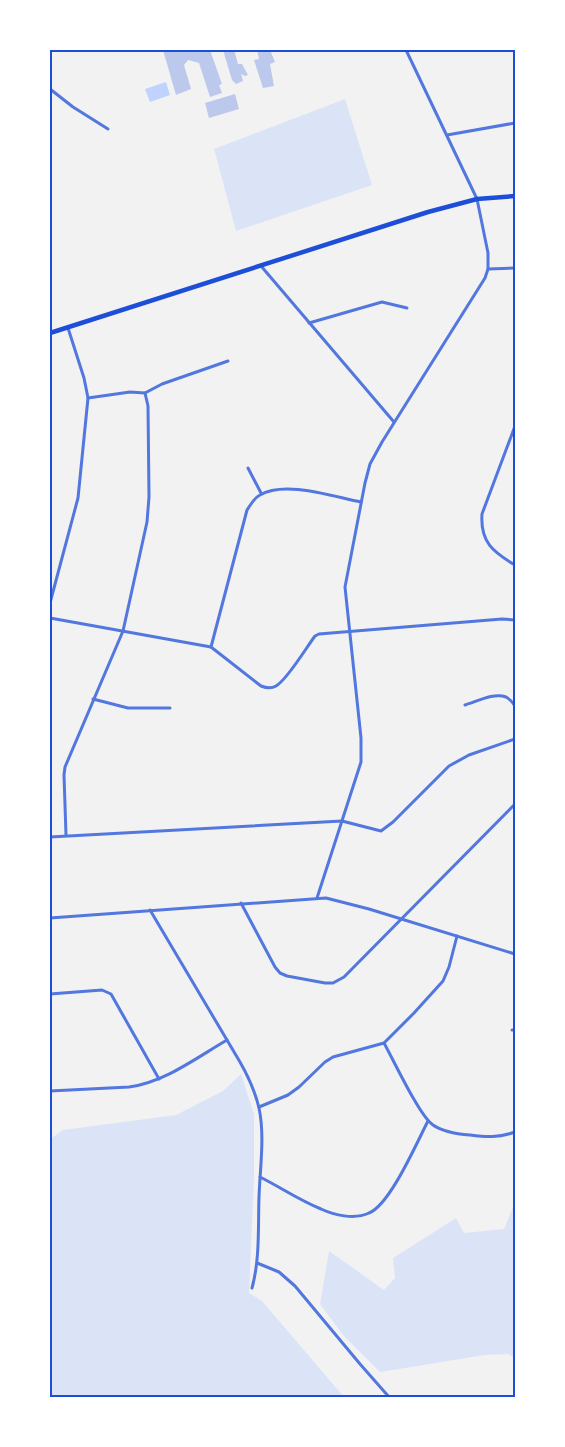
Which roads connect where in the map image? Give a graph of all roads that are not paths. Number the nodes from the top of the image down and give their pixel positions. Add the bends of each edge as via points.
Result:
1 (406, 50) edge
2 (50, 89) edge
3 (515, 124) edge
4 (108, 129) dead end
5 (447, 135) junction
6 (515, 196) edge
7 (477, 199) junction
8 (260, 266) junction
9 (515, 268) edge
10 (488, 269) junction
11 (407, 308) dead end
12 (308, 323) junction
13 (68, 328) junction
14 (50, 333) edge
15 (228, 361) dead end
16 (145, 393) junction
17 (88, 398) junction
18 (394, 422) junction
19 (515, 426) edge
20 (248, 468) dead end
21 (261, 494) junction
22 (361, 502) junction
23 (515, 565) edge
24 (50, 603) edge
25 (50, 618) edge
26 (515, 620) edge
27 (349, 630) junction
28 (123, 631) junction
29 (211, 647) junction
30 (93, 699) junction
31 (465, 706) dead end
32 (515, 706) edge
33 (170, 708) dead end
34 (515, 739) edge
35 (515, 804) edge
36 (342, 822) junction
37 (66, 835) junction
38 (50, 836) edge
39 (317, 898) junction
40 (241, 903) junction
41 (150, 910) junction
42 (50, 918) edge
43 (402, 919) junction
44 (457, 936) junction
45 (515, 954) edge
46 (50, 994) edge
47 (227, 1040) junction
48 (384, 1042) junction
49 (159, 1079) junction
50 (50, 1091) edge
51 (259, 1107) junction
52 (428, 1121) junction
53 (515, 1132) edge
54 (260, 1177) junction
55 (257, 1263) junction
56 (252, 1288) dead end
57 (389, 1397) edge

1 - 5 street
2 - 4 street
3 - 5 street
5 - 7 street
6 - 7 main road
7 - 8 main road
7 - 10 street
8 - 12 street
8 - 13 main road
9 - 10 street
10 - 18 street
11 - 12 street via 382,302
12 - 18 street
13 - 14 main road
13 - 17 street
15 - 16 street
16 - 17 street
16 - 28 street via 148,406 147,522
17 - 24 street via 78,498
18 - 22 street via 370,464
19 - 23 street via 481,524 489,546
20 - 21 street
21 - 22 street via 275,489 296,489
21 - 29 street via 247,510
22 - 27 street via 346,579
25 - 28 street
26 - 27 street
27 - 29 street via 315,636 281,682 272,688 261,686
27 - 36 street via 362,750
28 - 29 street
28 - 30 street
30 - 33 street via 128,708
30 - 37 street via 65,767
31 - 32 street via 500,696
34 - 36 street via 469,755 449,766 385,829 378,831
35 - 43 street
36 - 37 street
36 - 39 street
37 - 38 street
39 - 40 street
39 - 43 street
40 - 41 street
40 - 43 street via 279,972 325,983 343,978
41 - 42 street
41 - 47 street
43 - 44 street
44 - 45 street
44 - 48 street via 443,981
46 - 49 street via 102,990 112,994
47 - 49 street
47 - 51 street via 248,1075
48 - 51 street via 333,1057 288,1095
48 - 52 street
49 - 50 street via 129,1087
51 - 54 street
52 - 53 street via 444,1130 465,1135 496,1137
52 - 54 street via 393,1187 369,1213 349,1216 329,1212
54 - 55 street
55 - 56 street
55 - 57 street via 279,1272 295,1286

